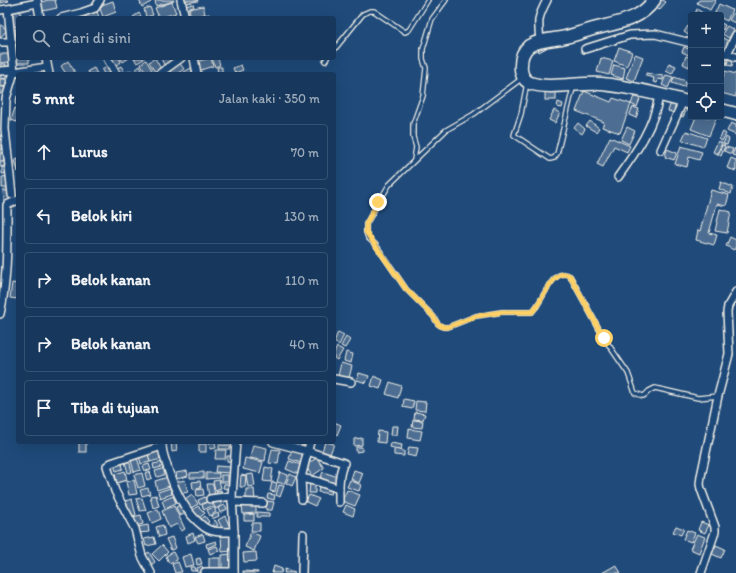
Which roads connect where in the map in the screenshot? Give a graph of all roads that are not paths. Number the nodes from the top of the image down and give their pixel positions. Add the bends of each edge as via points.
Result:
1 (100, 0) edge
2 (181, 0) edge
3 (428, 0) edge
4 (446, 0) edge
5 (547, 0) edge
6 (654, 0) edge
7 (37, 2) edge
8 (8, 8) junction
9 (0, 10) edge
10 (40, 16) edge
11 (69, 16) edge
12 (185, 16) edge
13 (736, 35) edge
14 (540, 41) junction
15 (688, 41) edge
16 (0, 42) edge
17 (12, 42) junction
18 (336, 48) edge
19 (585, 49) dead end
20 (724, 54) edge
21 (736, 57) edge
22 (46, 60) edge
23 (108, 60) edge
24 (178, 60) edge
25 (194, 60) edge
26 (48, 70) edge
27 (0, 71) edge
28 (14, 71) junction
29 (115, 72) edge
30 (163, 72) edge
31 (197, 72) edge
32 (526, 79) junction
33 (575, 84) junction
34 (659, 95) junction
35 (3, 99) edge
36 (687, 102) edge
37 (724, 111) edge
38 (736, 114) edge
39 (3, 129) edge
40 (661, 150) dead end
41 (414, 160) junction
42 (618, 177) dead end
43 (15, 198) edge
44 (4, 205) edge
45 (736, 292) edge
46 (0, 314) edge
47 (336, 379) edge
48 (351, 382) dead end
49 (718, 396) junction
50 (162, 444) edge
51 (236, 444) edge
52 (281, 444) edge
53 (309, 444) edge
54 (307, 451) junction
55 (301, 478) junction
56 (339, 489) junction
57 (210, 499) dead end
58 (232, 499) junction
59 (302, 499) dead end
60 (263, 502) dead end
61 (339, 502) dead end
62 (234, 532) junction
63 (303, 534) dead end
64 (205, 572) dead end
65 (151, 573) edge
66 (234, 573) edge
67 (302, 573) edge
68 (701, 573) edge

1 - 11 street via 95,8
2 - 12 street
3 - 18 lane via 409,30 405,32 370,10 363,14
4 - 41 lane via 432,19 422,49 426,68 423,96 413,124 416,146
5 - 14 street via 539,15
6 - 14 highway via 634,18
7 - 8 street
7 - 10 street
8 - 9 street
8 - 17 street
13 - 20 street
14 - 32 highway via 525,50 521,68
15 - 19 street via 655,34 630,35
16 - 17 street
17 - 28 street
20 - 21 street
22 - 26 street
23 - 29 street
24 - 30 street
25 - 31 street
26 - 28 street
27 - 28 street
28 - 35 street
32 - 33 highway via 541,86
32 - 33 lane via 521,114 514,135 550,159 557,154
32 - 41 lane via 446,130
33 - 34 highway via 601,84
34 - 36 highway
34 - 42 street via 646,134
35 - 39 street
36 - 40 street
37 - 38 highway
39 - 43 street
41 - 49 lane via 389,184 366,224 366,232 406,289 438,324 448,327 476,316 502,312 532,312 553,281 567,274 604,338 628,373 635,393 643,396 655,388 698,398
43 - 44 street
44 - 46 street via 7,251
45 - 49 street via 728,306 729,354
47 - 48 street
49 - 68 street via 700,484 714,522 715,532
50 - 62 street via 172,482 182,502 204,527
50 - 65 street via 107,466 114,491 135,529 142,556
51 - 58 street
52 - 54 street
53 - 54 street
54 - 55 street
54 - 56 street via 344,463
55 - 56 street
55 - 59 street
56 - 61 street
57 - 58 street
58 - 60 street
58 - 62 street
62 - 66 street
63 - 67 street
64 - 66 street

